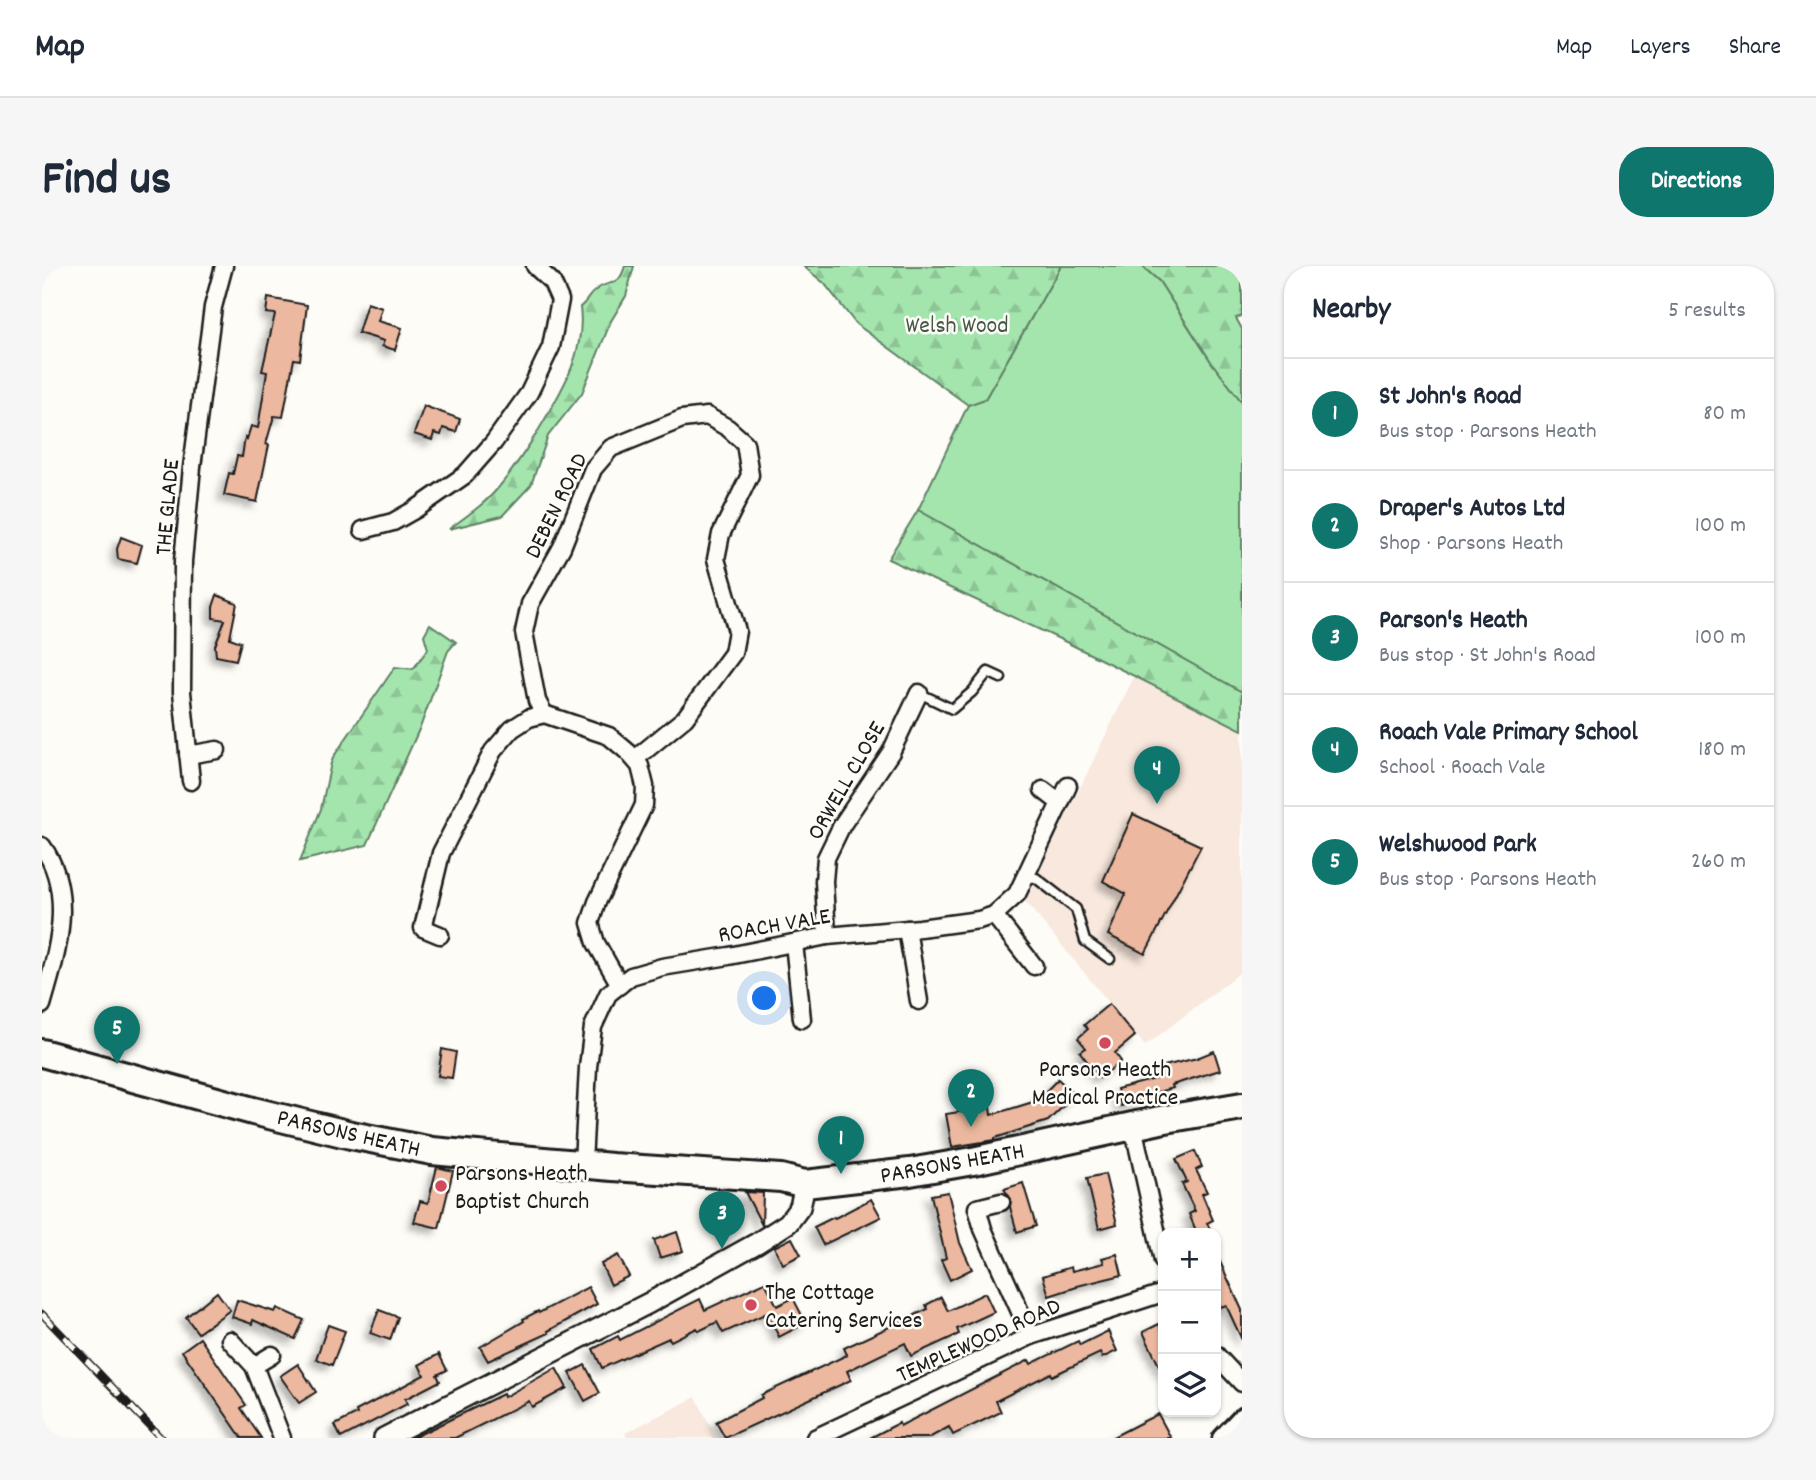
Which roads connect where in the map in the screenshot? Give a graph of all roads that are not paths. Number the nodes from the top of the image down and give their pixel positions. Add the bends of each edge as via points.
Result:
1 (223, 266) edge
2 (535, 266) edge
3 (363, 530) dead end
4 (1001, 678) dead end
5 (919, 692) joint
6 (544, 714) junction
7 (217, 750) dead end
8 (188, 755) junction
9 (635, 759) junction
10 (191, 781) dead end
11 (1068, 786) dead end
12 (1042, 790) dead end
13 (1060, 803) junction
14 (42, 846) edge
15 (1025, 877) junction
16 (994, 915) junction
17 (907, 929) junction
18 (440, 935) dead end
19 (827, 936) junction
20 (794, 943) junction
21 (1110, 959) dead end
22 (1034, 966) dead end
23 (620, 985) junction
24 (919, 1000) dead end
25 (42, 1005) edge
26 (802, 1018) dead end
27 (42, 1053) edge
28 (1242, 1106) edge
29 (1133, 1126) junction
30 (583, 1163) junction
31 (805, 1184) junction
32 (1001, 1202) dead end
33 (1158, 1238) edge
34 (1158, 1295) edge
35 (1031, 1336) junction
36 (230, 1340) dead end
37 (272, 1355) dead end
38 (1221, 1360) edge
39 (254, 1366) junction
40 (1242, 1383) edge
41 (1242, 1416) edge
42 (282, 1438) edge
43 (384, 1438) edge
44 (815, 1438) edge
45 (1221, 1438) edge

1 - 8 street, THE GLADE via 213,307 183,561 182,692
2 - 3 street via 552,282 559,300 551,346 529,393 465,475 393,523
4 - 5 lane via 988,672 953,709
5 - 19 street, ORWELL CLOSE via 891,752 842,825 826,858
6 - 9 street via 609,736
6 - 9 street, DEBEN ROAD via 537,701 524,632 530,604 562,547 593,469 611,449 682,419 707,416 745,443 749,471 721,534 716,559 737,631 733,653 685,718
6 - 18 street via 512,729 493,751 441,853 423,928
7 - 8 street
8 - 10 street, THE GLADE
9 - 23 street via 645,786 643,804 590,923
11 - 13 street
12 - 13 street
13 - 15 street
14 - 25 street via 54,865 62,907
15 - 16 street via 1017,894
15 - 21 lane via 1035,878 1076,909 1086,942
16 - 17 street, ROACH VALE
16 - 22 street
17 - 19 street, ROACH VALE
17 - 24 street
19 - 20 street, ROACH VALE
20 - 23 street, ROACH VALE via 662,967 631,976
20 - 26 street
23 - 30 street, ROACH VALE via 608,994 593,1027
27 - 30 main road, PARSONS HEATH via 351,1135 432,1151
28 - 29 main road, PARSONS HEATH
29 - 31 main road, PARSONS HEATH via 910,1172
29 - 33 street
30 - 31 main road, PARSONS HEATH via 781,1178
31 - 43 street via 800,1207 788,1223 757,1243
32 - 35 street via 977,1208
34 - 35 street, TEMPLEWOOD ROAD
35 - 44 street, TEMPLEWOOD ROAD
36 - 39 street
37 - 39 street
38 - 40 street
39 - 42 street
41 - 45 street

